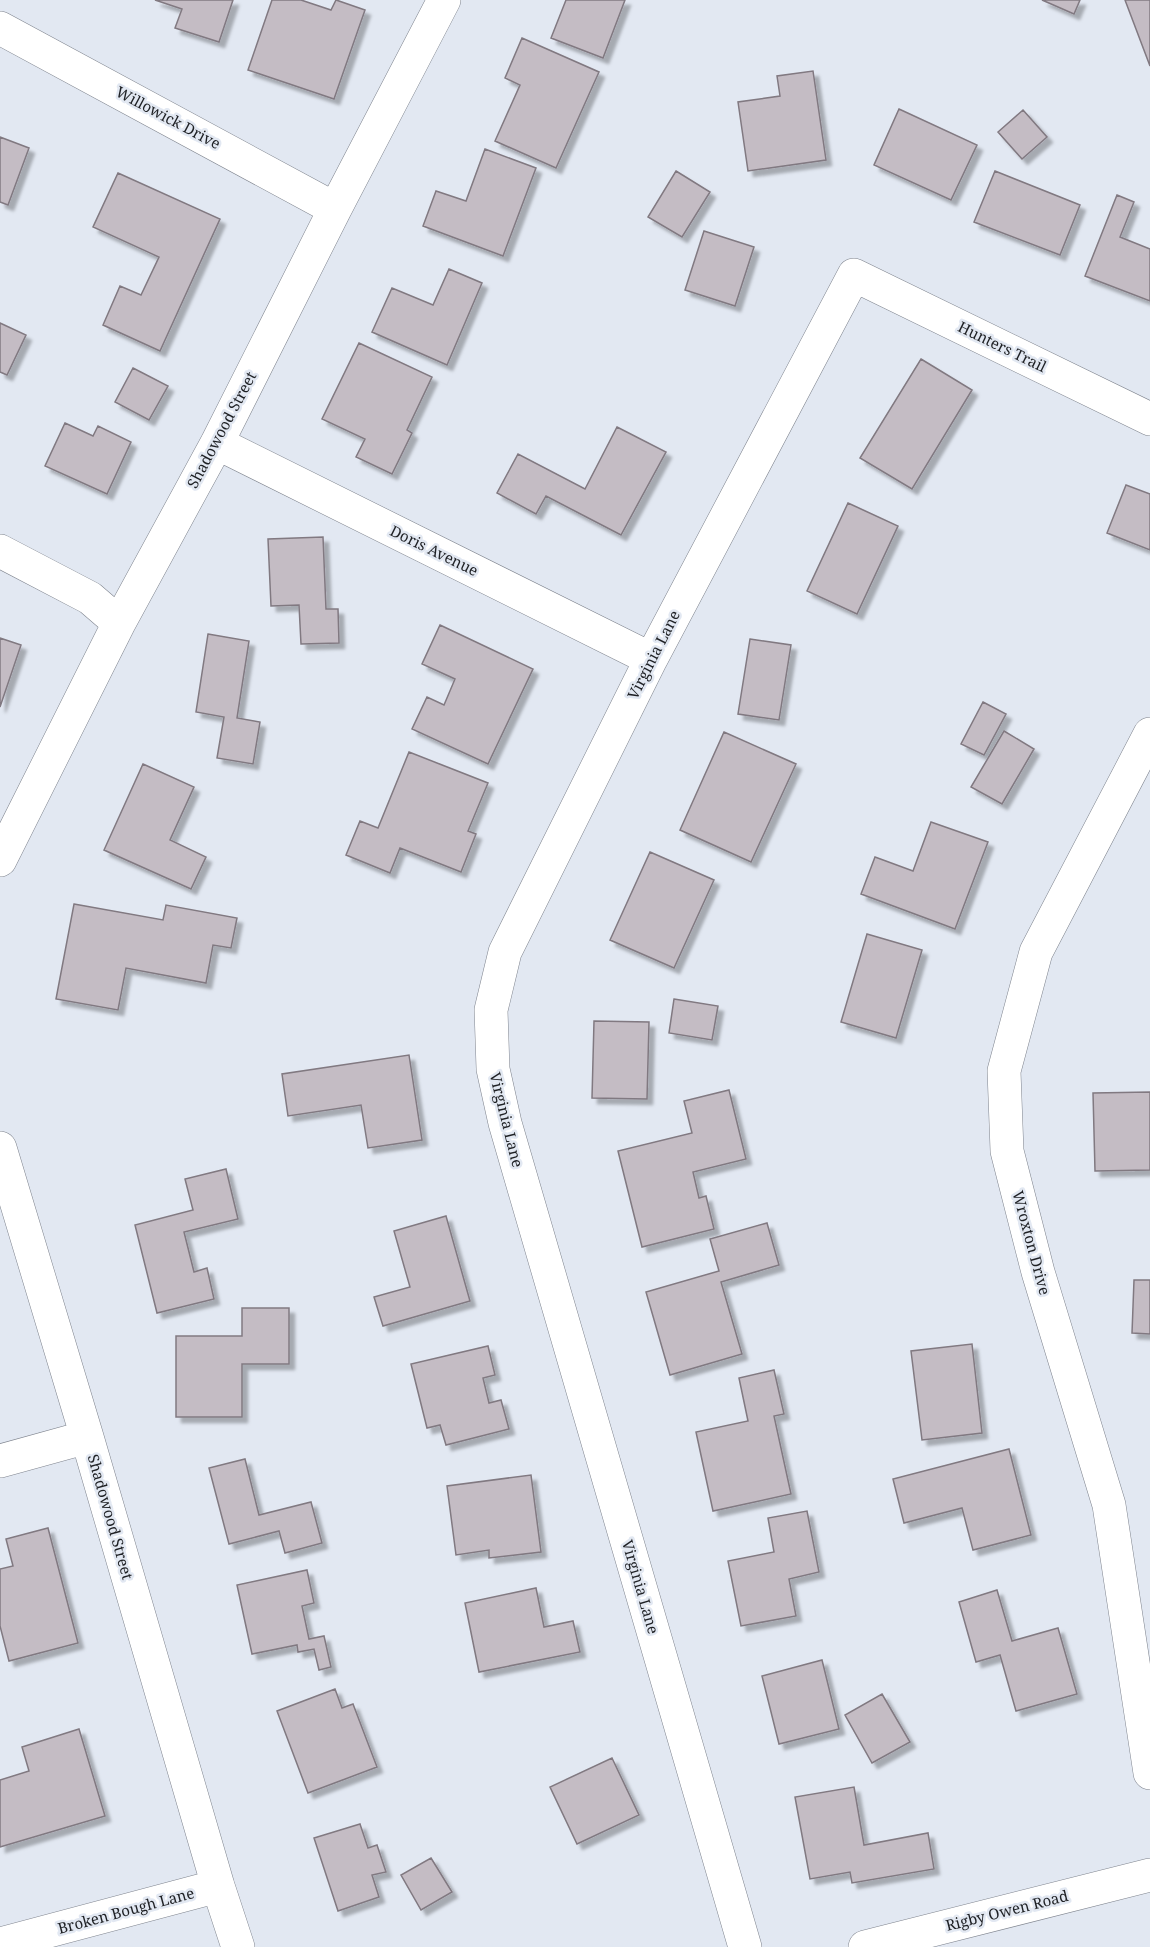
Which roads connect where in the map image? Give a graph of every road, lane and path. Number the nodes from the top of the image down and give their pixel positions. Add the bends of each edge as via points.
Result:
1 (444, 0) edge
2 (0, 28) edge
3 (335, 209) junction
4 (854, 275) joint
5 (1150, 419) edge
6 (217, 443) junction
7 (0, 551) edge
8 (119, 623) junction
9 (651, 659) junction
10 (1150, 734) edge
11 (0, 860) edge
12 (0, 1149) edge
13 (87, 1437) junction
14 (0, 1461) edge
15 (1150, 1773) edge
16 (1150, 1875) edge
17 (218, 1886) junction
18 (0, 1944) edge
19 (238, 1947) edge
20 (745, 1947) edge
21 (865, 1947) edge

1 - 3 street, Shadowood Street
2 - 3 street, Willowick Drive
3 - 6 street, Shadowood Street
4 - 5 street, Hunters Trail
4 - 9 street, Virginia Lane
6 - 8 street, Shadowood Street
6 - 9 street, Doris Avenue
7 - 8 street via 90,598
8 - 11 street, Shadowood Street
9 - 20 street, Virginia Lane via 505,952 491,1010 493,1069 508,1135
10 - 15 street, Wroxton Drive via 1036,952 1004,1071 1007,1151 1038,1272 1109,1505
12 - 13 street, Shadowood Street
13 - 14 street
13 - 17 street, Shadowood Street
16 - 21 street, Rigby Owen Road
17 - 18 street, Broken Bough Lane
17 - 19 street, Shadowood Street

